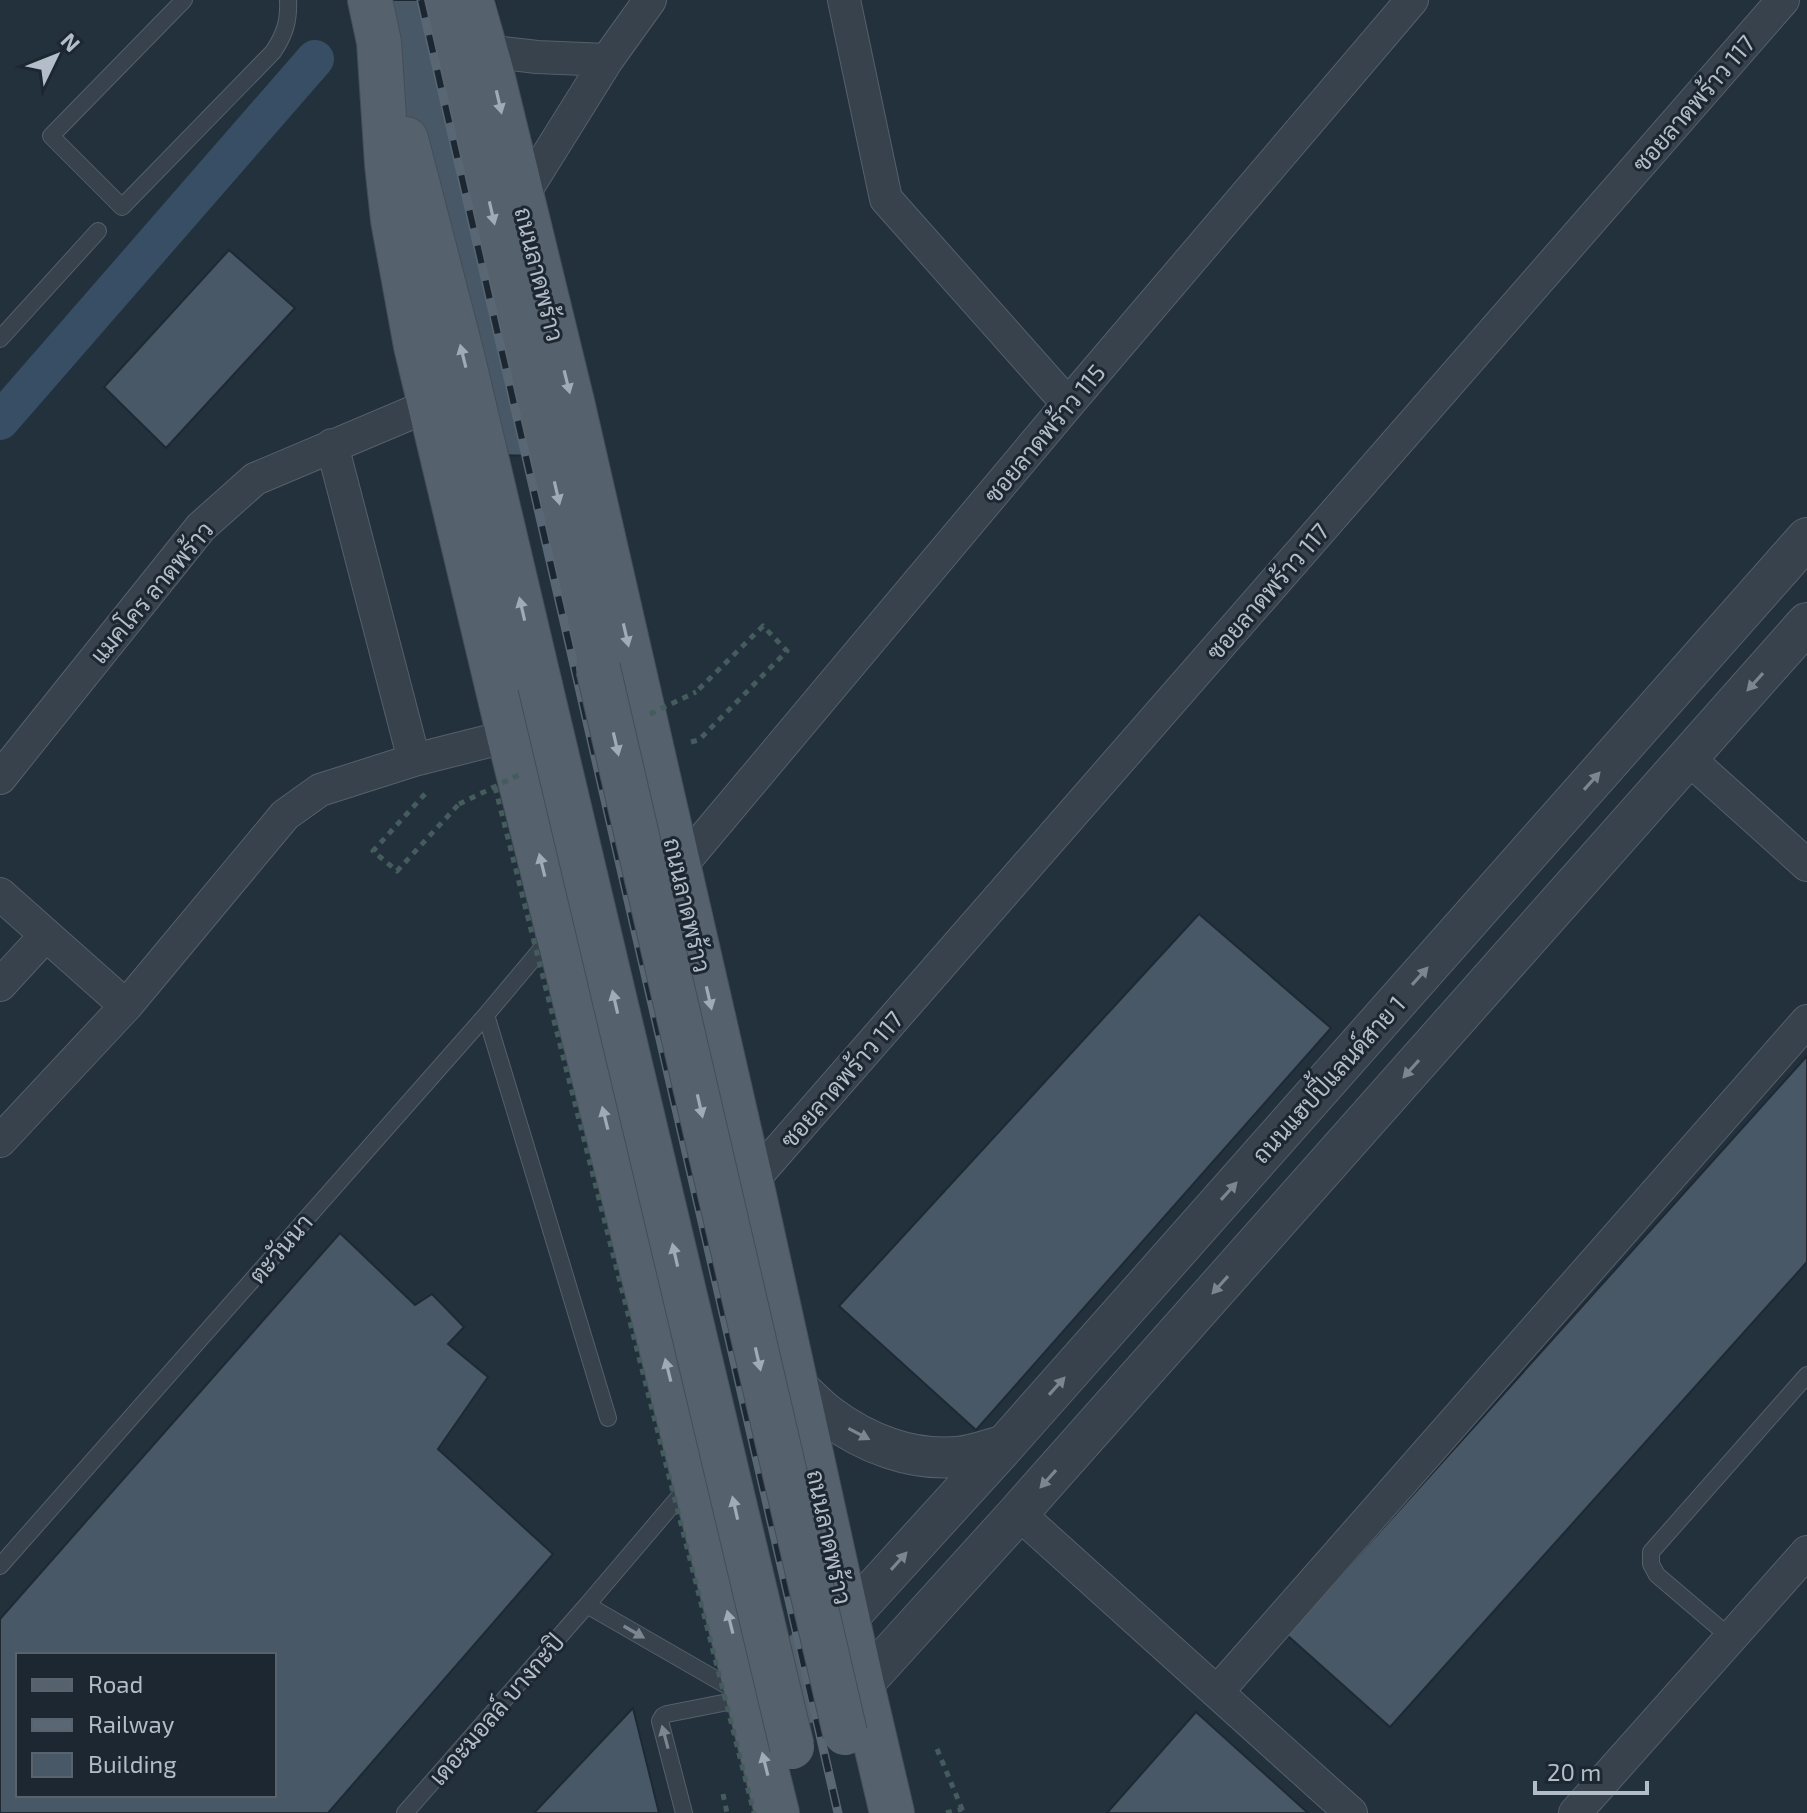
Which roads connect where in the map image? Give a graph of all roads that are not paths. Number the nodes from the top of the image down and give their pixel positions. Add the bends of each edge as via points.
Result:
1 (184, 0) edge
2 (288, 0) edge
3 (370, 0) edge
4 (445, 0) edge
5 (471, 0) edge
6 (650, 0) edge
7 (844, 0) edge
8 (1412, 0) edge
9 (1783, 0) edge
10 (379, 42) junction
11 (486, 51) junction
12 (607, 60) junction
13 (521, 198) junction
14 (98, 231) dead end
15 (0, 339) edge
16 (1068, 404) junction
17 (430, 405) junction
18 (332, 445) junction
19 (1807, 538) edge
20 (1807, 623) edge
21 (509, 736) junction
22 (1688, 758) junction
23 (414, 760) junction
24 (0, 778) edge
25 (1807, 865) edge
26 (679, 868) junction
27 (0, 894) edge
28 (558, 929) junction
29 (46, 935) junction
30 (0, 985) edge
31 (126, 1006) junction
32 (486, 1015) junction
33 (1807, 1021) edge
34 (0, 1141) edge
35 (751, 1182) junction
36 (1807, 1375) edge
37 (797, 1387) junction
38 (608, 1418) dead end
39 (1005, 1445) junction
40 (695, 1478) junction
41 (1018, 1513) junction
42 (1807, 1552) edge
43 (0, 1566) edge
44 (587, 1605) junction
45 (847, 1619) junction
46 (1731, 1638) junction
47 (862, 1685) junction
48 (1217, 1692) junction
49 (751, 1707) junction
50 (405, 1813) edge
51 (684, 1813) edge
52 (777, 1813) edge
53 (807, 1813) edge
54 (863, 1813) edge
55 (892, 1813) edge
56 (1351, 1813) edge
57 (1575, 1813) edge

1 - 2 lane via 51,136 122,207 273,52 289,18
3 - 10 main road
4 -> 54 main road, bridge
5 - 11 main road, ถนนลาดพร้าว
6 - 12 street
7 - 16 street via 886,199
8 - 16 street, ซอยลาดพร้าว 115
9 - 35 street, ซอยลาดพร้าว 117
10 - 17 main road via 393,220
53 -> 10 main road, bridge via 443,277
11 - 12 street
11 -> 13 main road, ถนนลาดพร้าว
12 - 13 street
13 -> 26 main road, ถนนลาดพร้าว
14 - 15 lane
16 - 26 street, ซอยลาดพร้าว 115
17 - 18 street, แมคโคร ลาดพร้าว
17 - 21 main road
18 - 23 street
18 - 24 street, แมคโคร ลาดพร้าว via 255,479 201,527
39 -> 19 street, ถนนแฮปปี้แลนด์สาย 1
20 -> 22 street
21 - 23 street
28 -> 21 main road
22 - 25 street
22 -> 41 street
23 - 31 street via 320,790 285,815
26 -> 35 main road, ถนนลาดพร้าว
27 - 29 street
28 - 32 lane, ตะวันนา
40 -> 28 main road
29 - 30 street
29 - 31 street
31 - 34 street
32 - 38 lane
32 - 43 lane, ตะวันนา
33 - 48 street
35 - 37 main road, ถนนลาดพร้าว
36 - 46 lane via 1651,1552 1657,1575
37 -> 39 street via 857,1435 891,1449 927,1458 960,1457
37 - 45 main road, ถนนลาดพร้าว
45 -> 39 street, ถนนแฮปปี้แลนด์สาย 1
40 - 44 lane, เดอะมอลล์ บางกะปิ
49 -> 40 main road
41 - 47 street
41 - 48 street
42 - 46 street
44 -> 49 lane
44 - 50 lane, เดอะมอลล์ บางกะปิ
45 - 47 main road, ถนนลาดพร้าว
45 - 49 main road
46 - 57 street
47 - 49 main road
47 - 55 main road, ถนนลาดพร้าว
48 - 56 street
51 -> 49 lane via 663,1716
52 -> 49 main road

